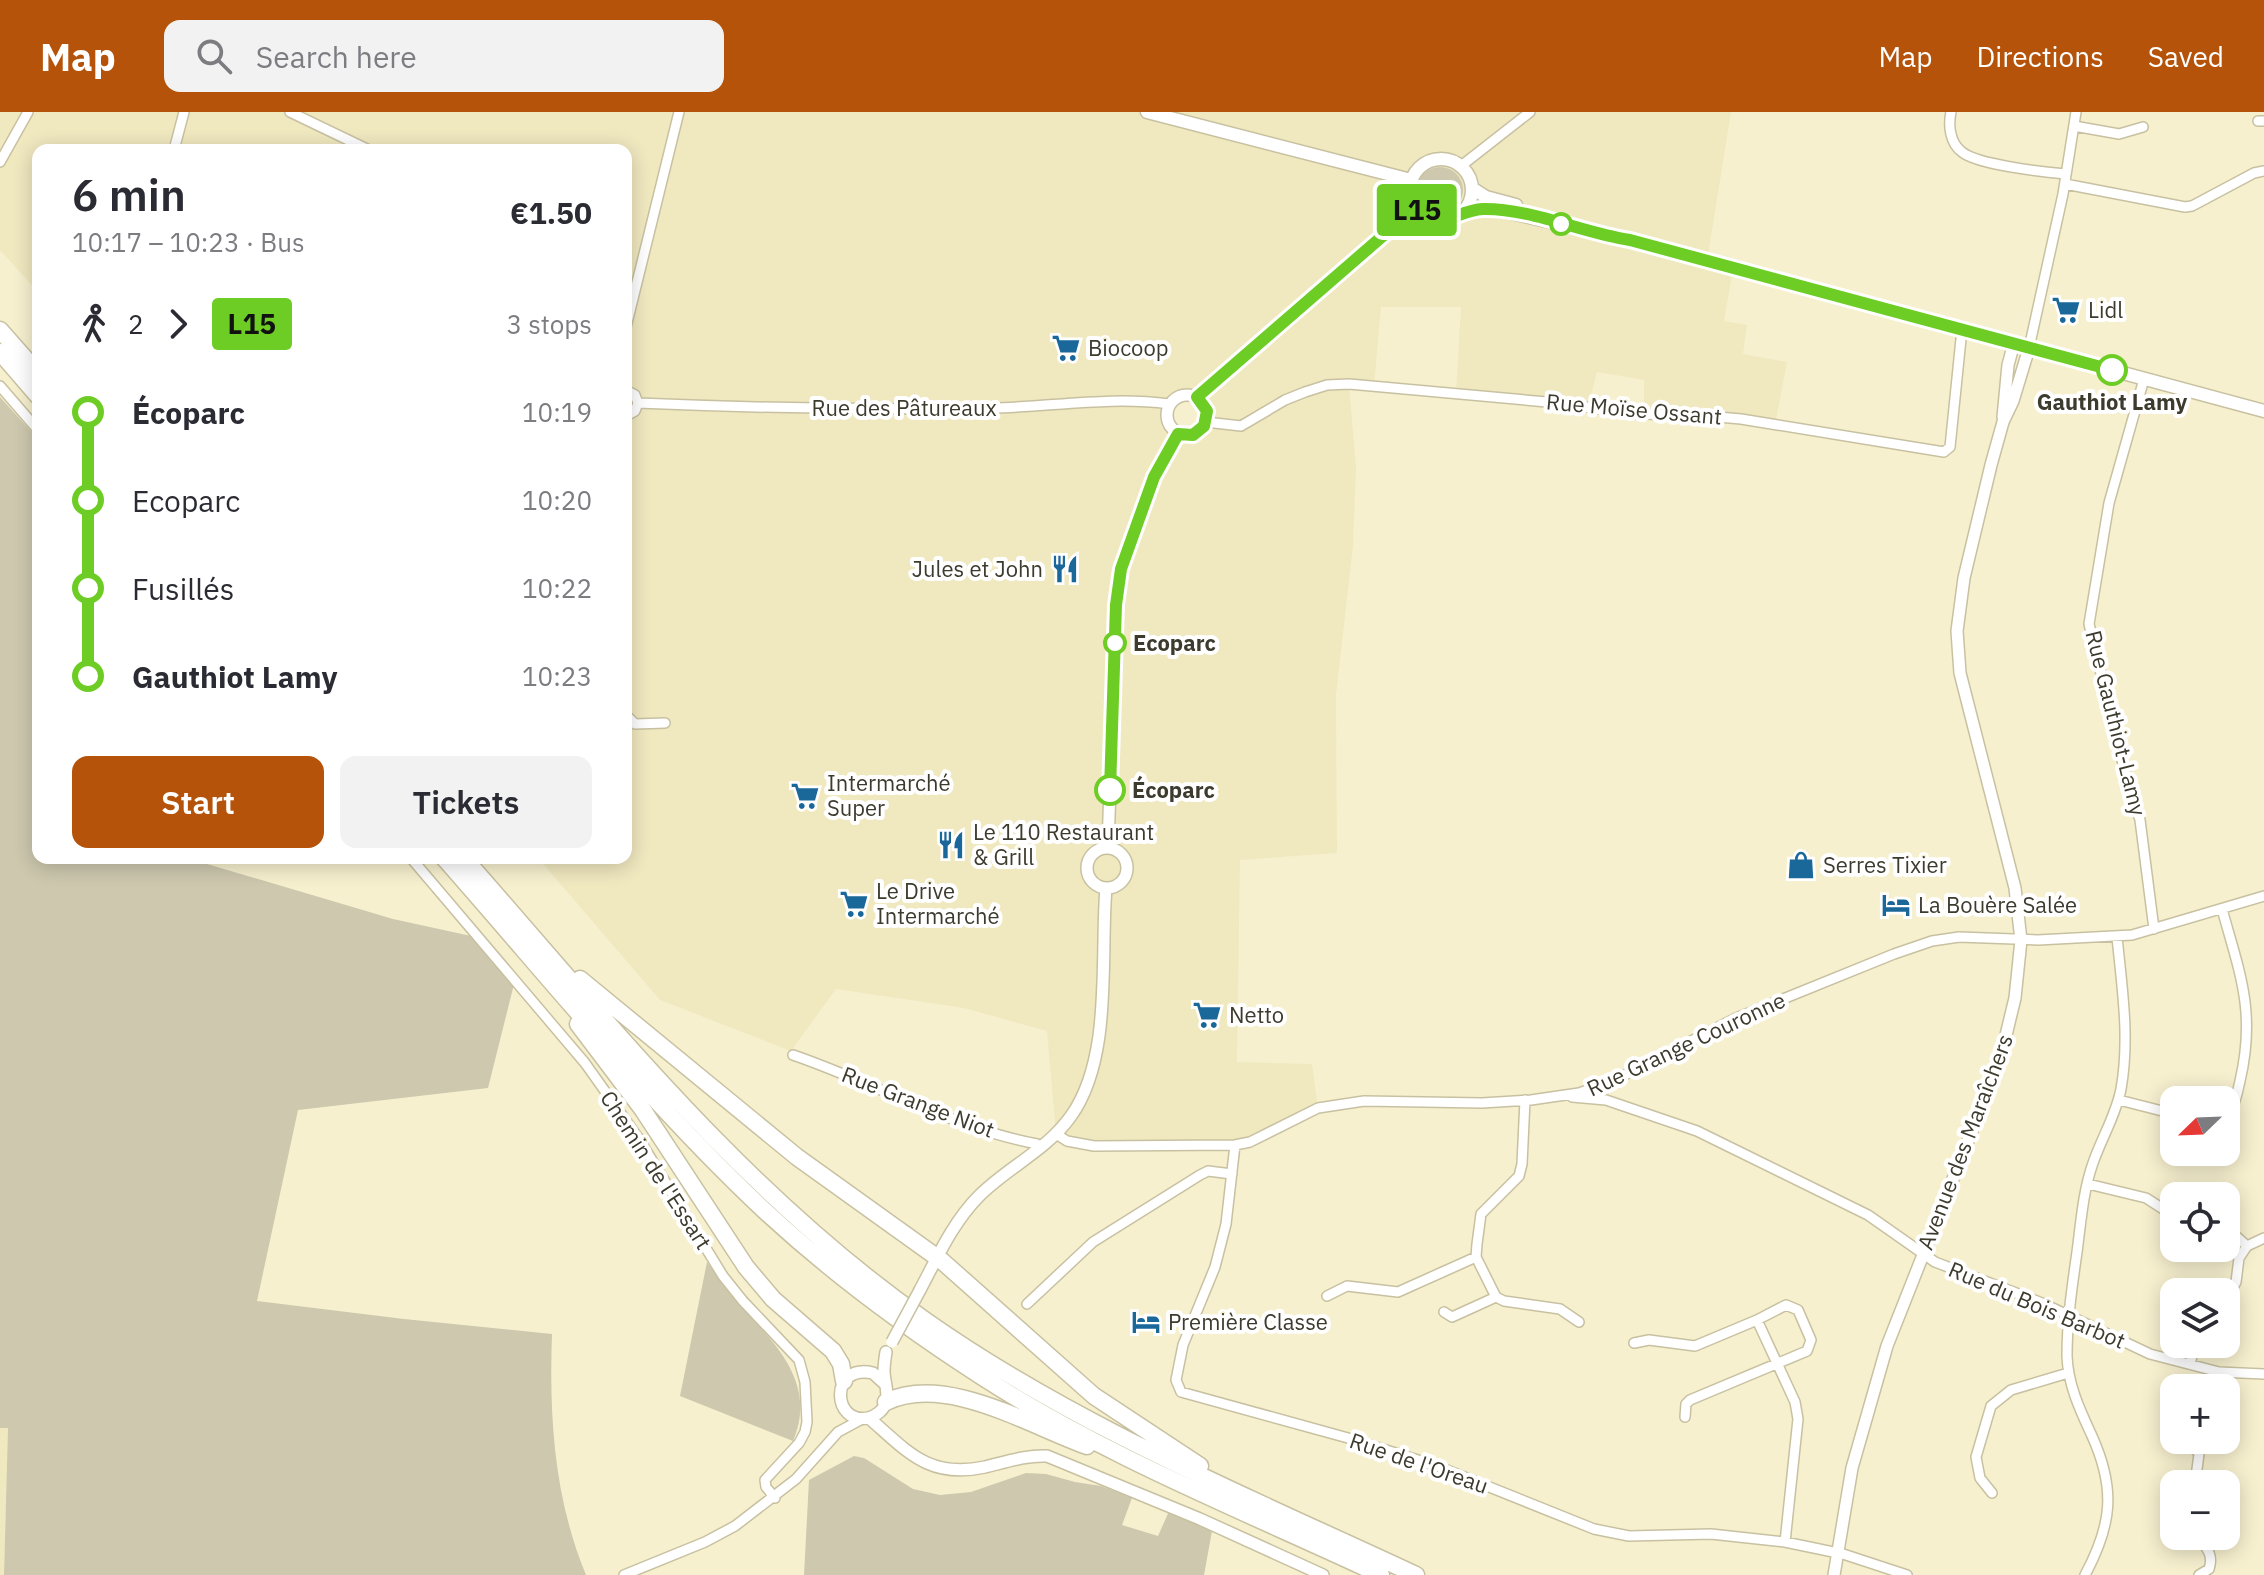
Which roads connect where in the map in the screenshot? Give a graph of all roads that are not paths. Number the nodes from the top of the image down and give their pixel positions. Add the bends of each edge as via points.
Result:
1 (28, 112) edge
2 (184, 112) edge
3 (290, 112) edge
4 (679, 112) edge
5 (1147, 112) edge
6 (1530, 112) edge
7 (1951, 112) edge
8 (2076, 112) edge
9 (2074, 126) junction
10 (2143, 127) dead end
11 (176, 144) edge
12 (357, 144) edge
13 (0, 162) edge
14 (1461, 166) junction
15 (2264, 171) edge
16 (2066, 179) junction
17 (1411, 180) junction
18 (1472, 188) junction
19 (1415, 208) junction
20 (1462, 213) junction
21 (1630, 240) junction
22 (632, 303) edge
23 (1962, 329) junction
24 (0, 330) edge
25 (2014, 343) junction
26 (2029, 348) junction
27 (0, 352) edge
28 (32, 366) edge
29 (2144, 379) junction
30 (0, 386) edge
31 (32, 389) edge
32 (632, 393) edge
33 (1197, 397) junction
34 (638, 403) junction
35 (1169, 404) junction
36 (2264, 411) edge
37 (632, 413) edge
38 (1206, 422) junction
39 (2003, 422) junction
40 (32, 423) edge
41 (1178, 434) junction
42 (632, 721) edge
43 (665, 723) dead end
44 (1108, 847) junction
45 (416, 864) edge
46 (450, 864) edge
47 (469, 864) edge
48 (1106, 888) junction
49 (2264, 896) edge
50 (2222, 909) junction
51 (2154, 929) junction
52 (2117, 937) junction
53 (2021, 940) junction
54 (540, 956) junction
55 (793, 1055) dead end
56 (2239, 1086) edge
57 (1598, 1087) junction
58 (1562, 1096) junction
59 (1525, 1100) junction
60 (1606, 1100) junction
61 (2119, 1100) junction
62 (2160, 1110) edge
63 (1056, 1134) junction
64 (1235, 1145) junction
65 (1042, 1147) junction
66 (1232, 1174) junction
67 (2088, 1184) junction
68 (2160, 1207) edge
69 (2264, 1238) edge
70 (2240, 1240) edge
71 (2247, 1246) junction
72 (1922, 1254) junction
73 (1476, 1257) junction
74 (937, 1258) junction
75 (2236, 1278) edge
76 (1327, 1296) dead end
77 (1496, 1297) junction
78 (1027, 1304) dead end
79 (1444, 1312) dead end
80 (2068, 1315) junction
81 (1757, 1320) junction
82 (1579, 1322) dead end
83 (1634, 1343) dead end
84 (889, 1347) junction
85 (2192, 1358) edge
86 (1778, 1364) junction
87 (2190, 1364) junction
88 (865, 1371) junction
89 (2068, 1373) junction
90 (2264, 1374) edge
91 (844, 1381) junction
92 (885, 1384) junction
93 (842, 1404) junction
94 (884, 1406) junction
95 (1685, 1417) dead end
96 (867, 1418) junction
97 (838, 1432) junction
98 (889, 1436) junction
99 (1160, 1472) junction
100 (1231, 1489) junction
101 (1992, 1493) dead end
102 (775, 1498) junction
103 (1785, 1542) junction
104 (2209, 1550) edge
105 (1838, 1553) junction
106 (624, 1575) edge
107 (1323, 1575) edge
108 (1381, 1575) edge
109 (1416, 1575) edge
110 (1834, 1575) edge
111 (1907, 1575) edge
112 (2085, 1575) edge
113 (2199, 1575) edge

1 - 13 street
2 - 11 street
3 - 12 street
4 - 22 street
5 - 17 main road
6 - 14 street
7 - 16 street via 1955,144 1971,157
8 - 9 street
9 - 10 street via 2119,134
9 - 16 street
14 - 17 main road via 1436,159 1420,166
14 - 18 main road
15 - 16 street via 2185,207
16 - 26 street
17 - 19 main road
18 - 20 main road
18 - 21 main road via 1490,199
19 - 20 main road via 1441,221
19 - 33 street
20 - 21 main road via 1503,211
21 - 23 main road
23 - 25 main road
23 - 38 street, Rue Moïse Ossant via 1950,447 1944,452 1741,419 1635,414 1349,384 1301,393 1241,426
24 - 28 highway
25 - 26 main road
25 - 39 street, Avenue des Maraîchers
26 - 29 main road
26 - 39 street, Avenue des Maraîchers
27 - 31 highway
29 - 36 main road
29 - 51 street, Rue Gauthiot-Lamy via 2106,518 2089,624 2140,820
30 - 40 street
32 - 34 street
33 - 35 street via 1179,396
33 - 38 street via 1207,411
34 - 35 street, Rue des Pâtureaux via 909,409 1116,401
34 - 37 street
35 - 41 street via 1167,420
38 - 41 street via 1193,435
39 - 53 street, Avenue des Maraîchers via 1964,578 1957,631 1960,673 2010,861
41 - 44 street via 1154,477 1121,569
42 - 43 street
44 - 48 street via 1125,858 1127,872 1119,884
44 - 48 street via 1091,854 1087,866 1091,881
45 - 102 street, Chemin de l'Essart via 585,1063 723,1276 799,1360 807,1422 799,1443 765,1480
46 - 54 highway
47 - 54 highway
48 - 63 street via 1097,1045 1081,1098
49 - 50 street, Rue Grange Couronne
50 - 51 street, Rue Grange Couronne
50 - 56 street via 2248,1012
51 - 52 street, Rue Grange Couronne
52 - 53 street, Rue Grange Couronne
52 - 61 street via 2126,1023
53 - 57 street, Rue Grange Couronne via 1959,937 1894,954 1725,1023
53 - 72 street, Avenue des Maraîchers via 2015,998 2000,1060
54 - 74 highway via 811,1168
54 - 91 highway via 596,1050 643,1110 746,1267 773,1299 833,1351
54 - 99 highway via 695,1141 825,1263 983,1378
54 - 100 highway via 723,1149 864,1275 1028,1388
55 - 65 street, Rue Grange Niot via 938,1114
57 - 58 street, Rue Grange Couronne
57 - 60 street
58 - 59 street, Rue Grange Couronne
58 - 60 street, Rue du Bois Barbot
59 - 64 street, Rue Grange Couronne via 1364,1101 1318,1108
59 - 73 street via 1519,1176 1481,1214
60 - 72 street, Rue du Bois Barbot via 1739,1151 1868,1215
61 - 62 street
61 - 67 street
63 - 64 street, Rue Grange Couronne via 1094,1146
63 - 65 street
64 - 66 street, Rue de l'Oreau
65 - 74 street via 979,1196
66 - 78 street via 1208,1171 1106,1234
66 - 103 street, Rue de l'Oreau via 1219,1254 1183,1345 1176,1380 1181,1392 1437,1466 1594,1529 1629,1536 1711,1534
67 - 68 street via 2146,1198
67 - 80 street
69 - 71 street
70 - 71 street
71 - 75 street
72 - 80 street, Rue du Bois Barbot
72 - 105 street, Avenue des Maraîchers via 1868,1407
73 - 76 street via 1398,1292 1347,1286
73 - 77 street
74 - 84 street, bridge
74 - 100 highway via 1094,1396
77 - 79 street via 1452,1317
77 - 82 street via 1560,1309
80 - 87 street, Rue du Bois Barbot via 2150,1354
80 - 89 street
81 - 83 street via 1695,1346
81 - 86 street
81 - 86 street via 1786,1305 1798,1310 1811,1340 1807,1351
84 - 88 street
84 - 92 street
85 - 87 street
86 - 95 street via 1690,1400
86 - 103 street via 1798,1419
87 - 90 street, Rue du Bois Barbot via 2219,1372
88 - 91 street
88 - 92 street
89 - 101 street via 2011,1390 1991,1406 1976,1457 1980,1478
89 - 112 street via 2102,1459 2109,1492 2103,1534
91 - 93 street
92 - 94 street
93 - 96 street via 851,1415
93 - 97 street
94 - 96 street
94 - 98 street
94 - 99 highway via 915,1393 979,1403
96 - 97 street
96 - 98 street
97 - 102 street
98 - 107 street via 913,1457 956,1470 1035,1456 1059,1460
99 - 108 highway
100 - 109 highway
102 - 106 street via 720,1534
103 - 105 street, Rue de l'Oreau
104 - 113 street via 2209,1569
105 - 110 street, Avenue des Maraîchers
105 - 111 street, Rue de l'Oreau

